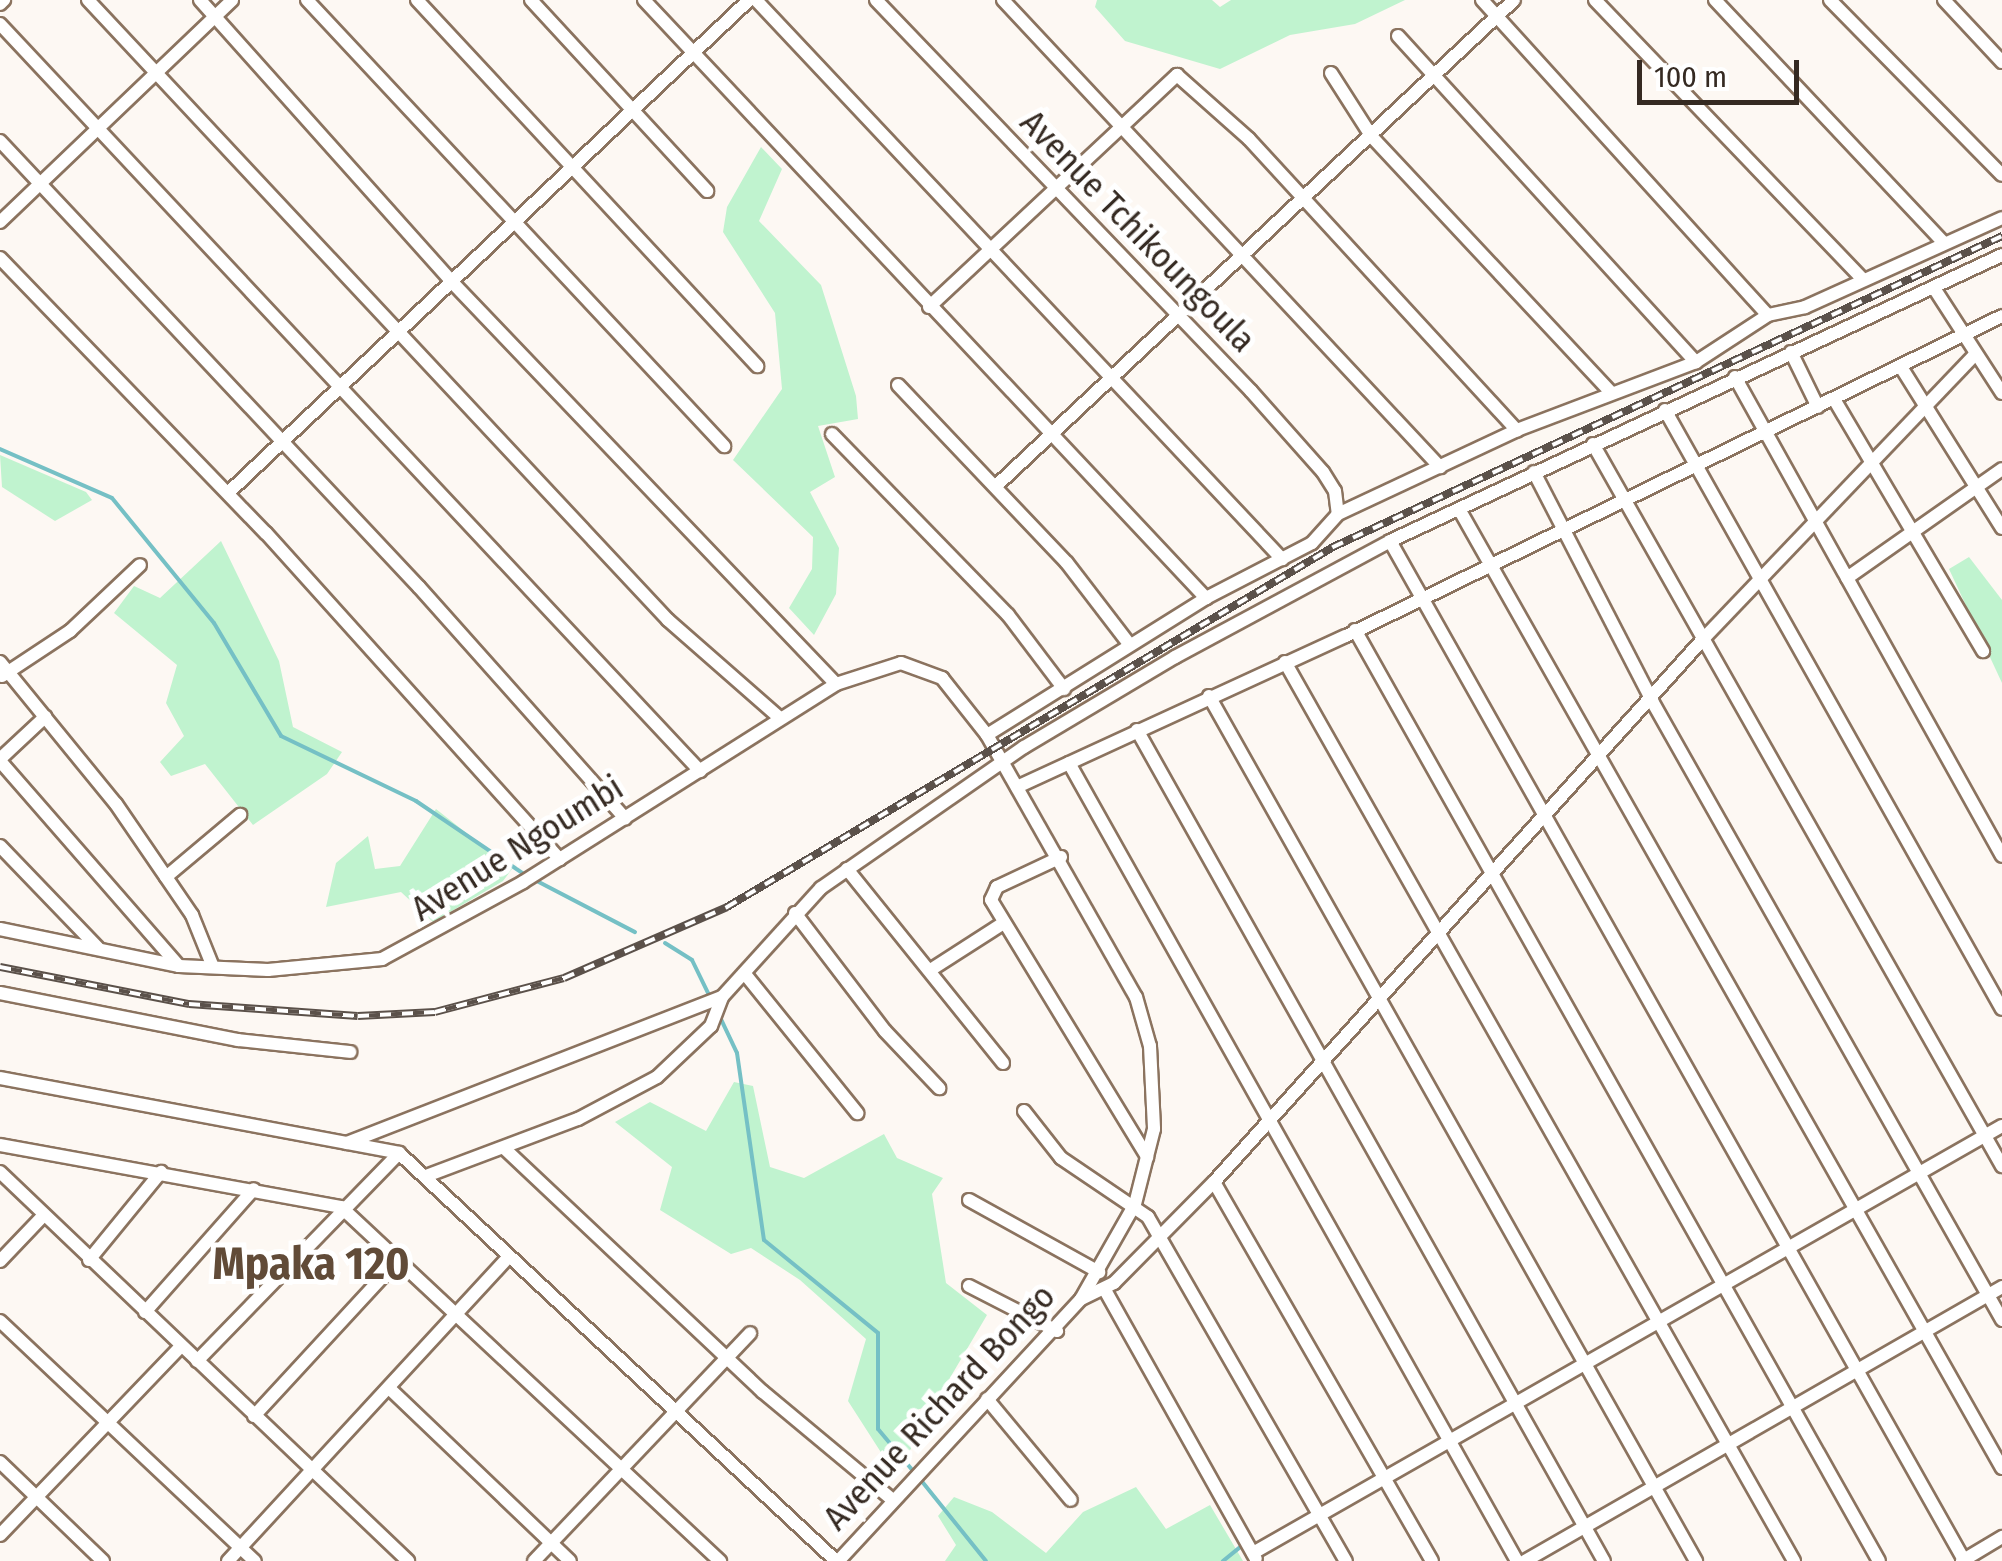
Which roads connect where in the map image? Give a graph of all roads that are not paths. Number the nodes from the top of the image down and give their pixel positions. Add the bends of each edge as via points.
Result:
1 (88, 0) edge
2 (200, 0) edge
3 (232, 0) edge
4 (307, 0) edge
5 (417, 0) edge
6 (531, 0) edge
7 (644, 0) edge
8 (752, 0) edge
9 (876, 0) edge
10 (1004, 0) edge
11 (1482, 0) edge
12 (1514, 0) edge
13 (1595, 0) edge
14 (1716, 0) edge
15 (1830, 0) edge
16 (1944, 0) edge
17 (216, 16) junction
18 (1497, 16) junction
19 (0, 24) edge
20 (1398, 36) dead end
21 (694, 52) junction
22 (2002, 62) edge
23 (1332, 72) dead end
24 (154, 75) junction
25 (1435, 76) junction
26 (634, 108) junction
27 (1120, 124) junction
28 (97, 129) junction
29 (1372, 136) junction
30 (0, 141) edge
31 (571, 167) junction
32 (2002, 175) edge
33 (40, 184) junction
34 (1052, 185) junction
35 (707, 190) dead end
36 (1305, 200) junction
37 (2002, 218) edge
38 (0, 222) edge
39 (513, 222) junction
40 (1944, 243) junction
41 (988, 248) junction
42 (2002, 255) edge
43 (1240, 256) junction
44 (0, 258) edge
45 (1863, 279) junction
46 (451, 281) junction
47 (1934, 288) junction
48 (929, 307) junction
49 (1178, 312) junction
50 (1768, 315) junction
51 (2002, 316) edge
52 (398, 332) junction
53 (1963, 335) junction
54 (1790, 352) junction
55 (1976, 354) junction
56 (1696, 362) junction
57 (756, 366) dead end
58 (1901, 367) junction
59 (1107, 375) junction
60 (1735, 377) junction
61 (898, 384) dead end
62 (342, 385) junction
63 (1611, 392) junction
64 (2002, 392) edge
65 (1834, 399) junction
66 (1922, 403) junction
67 (1818, 407) junction
68 (1665, 410) junction
69 (1517, 430) junction
70 (1052, 432) junction
71 (1765, 432) junction
72 (832, 434) dead end
73 (283, 440) junction
74 (1593, 444) junction
75 (724, 446) dead end
76 (1870, 462) junction
77 (1695, 466) junction
78 (1440, 467) junction
79 (2002, 470) edge
80 (1534, 472) junction
81 (996, 486) junction
82 (1975, 488) junction
83 (228, 493) junction
84 (1625, 500) junction
85 (1460, 509) junction
86 (1338, 514) junction
87 (1814, 521) junction
88 (2002, 528) edge
89 (1911, 530) junction
90 (1559, 531) junction
91 (1390, 541) junction
92 (1282, 559) junction
93 (140, 564) dead end
94 (1490, 566) junction
95 (1847, 578) junction
96 (1759, 579) junction
97 (1206, 598) junction
98 (1421, 598) junction
99 (1355, 630) junction
100 (1704, 638) junction
101 (1130, 645) junction
102 (1984, 651) dead end
103 (1285, 662) junction
104 (3, 671) edge
105 (836, 684) junction
106 (1064, 689) junction
107 (1210, 696) junction
108 (1652, 701) junction
109 (44, 718) junction
110 (780, 718) junction
111 (1137, 730) junction
112 (987, 735) junction
113 (994, 749) joint
114 (0, 760) edge
115 (1597, 760) junction
116 (1002, 763) junction
117 (1069, 763) junction
118 (700, 771) junction
119 (1017, 788) junction
120 (1547, 813) junction
121 (240, 815) dead end
122 (625, 818) junction
123 (0, 846) edge
124 (2002, 856) edge
125 (1061, 857) junction
126 (560, 859) junction
127 (848, 869) junction
128 (1492, 876) junction
129 (166, 877) junction
130 (795, 913) junction
131 (1002, 924) junction
132 (0, 930) edge
133 (1440, 934) junction
134 (98, 948) junction
135 (178, 966) junction
136 (213, 967) junction
137 (932, 969) junction
138 (745, 974) junction
139 (0, 993) edge
140 (722, 997) junction
141 (1380, 998) junction
142 (2002, 1009) edge
143 (350, 1052) dead end
144 (1324, 1060) junction
145 (1003, 1064) dead end
146 (0, 1078) edge
147 (940, 1088) dead end
148 (1024, 1111) dead end
149 (856, 1113) dead end
150 (1268, 1120) junction
151 (2002, 1126) edge
152 (1985, 1135) junction
153 (347, 1142) junction
154 (0, 1145) edge
155 (504, 1149) junction
156 (399, 1154) junction
157 (1147, 1157) junction
158 (2002, 1166) edge
159 (0, 1172) edge
160 (161, 1172) junction
161 (1916, 1173) junction
162 (426, 1176) junction
163 (1214, 1182) junction
164 (254, 1189) junction
165 (969, 1200) dead end
166 (1135, 1204) junction
167 (341, 1207) junction
168 (1852, 1209) junction
169 (42, 1216) junction
170 (1162, 1237) junction
171 (1789, 1244) junction
172 (509, 1257) junction
173 (399, 1259) junction
174 (0, 1260) edge
175 (89, 1260) junction
176 (1099, 1272) junction
177 (1722, 1283) junction
178 (968, 1286) dead end
179 (2002, 1287) edge
180 (1105, 1290) junction
181 (1988, 1294) junction
182 (1081, 1299) junction
183 (145, 1312) junction
184 (458, 1313) junction
185 (2002, 1320) edge
186 (0, 1321) edge
187 (1657, 1321) junction
188 (1057, 1331) junction
189 (1923, 1332) junction
190 (750, 1333) dead end
191 (181, 1346) junction
192 (727, 1357) junction
193 (1585, 1361) junction
194 (197, 1362) junction
195 (1858, 1368) junction
196 (389, 1388) junction
197 (986, 1399) junction
198 (1516, 1403) junction
199 (1791, 1406) junction
200 (674, 1412) junction
201 (254, 1416) junction
202 (108, 1422) junction
203 (1449, 1442) junction
204 (1725, 1444) junction
205 (0, 1462) edge
206 (622, 1467) junction
207 (2002, 1468) edge
208 (312, 1471) junction
209 (1389, 1477) junction
210 (1656, 1482) junction
211 (34, 1498) junction
212 (890, 1498) junction
213 (1072, 1500) dead end
214 (1323, 1518) junction
215 (1584, 1526) junction
216 (0, 1535) edge
217 (2002, 1537) edge
218 (551, 1543) junction
219 (240, 1547) junction
220 (1255, 1557) edge
221 (1963, 1560) edge
222 (103, 1561) edge
223 (228, 1561) edge
224 (255, 1561) edge
225 (408, 1561) edge
226 (534, 1561) edge
227 (570, 1561) edge
228 (720, 1561) edge
229 (837, 1561) edge
230 (1346, 1561) edge
231 (1432, 1561) edge
232 (1518, 1561) edge
233 (1525, 1561) edge
234 (1604, 1561) edge
235 (1696, 1561) edge
236 (1794, 1561) edge
237 (1879, 1561) edge

1 - 24 street
2 - 17 street
3 - 17 street
4 - 39 street
5 - 31 street
6 - 26 street
7 - 21 street
8 - 21 street
8 - 41 street
9 - 34 street, Avenue Tchikoungoula
10 - 27 street
11 - 18 street
12 - 18 street
13 - 45 street
14 - 40 street
15 - 32 street
16 - 22 street
17 - 24 street
17 - 46 street
18 - 25 street
18 - 50 street
19 - 28 street
20 - 25 street
21 - 26 street
21 - 48 street
23 - 29 street
24 - 28 street
24 - 52 street
25 - 29 street
25 - 56 street
26 - 31 street
26 - 35 street
27 - 34 street
27 - 36 street via 1171,77 1184,77
27 - 43 street
28 - 33 street
28 - 62 street
29 - 36 street
29 - 63 street
30 - 33 street
31 - 39 street
31 - 57 street
33 - 38 street
33 - 73 street
34 - 41 street
34 - 49 street, Avenue Tchikoungoula
36 - 43 street
36 - 69 street
37 - 40 street
39 - 46 street
39 - 75 street
40 - 45 street
41 - 48 street
41 - 59 street
42 - 47 street
43 - 49 street
43 - 78 street
44 - 83 street
45 - 50 street
46 - 52 street
46 - 105 street
47 - 53 street
47 - 54 street
48 - 70 street
49 - 59 street
49 - 86 street, Avenue Tchikoungoula via 1322,472 1335,491
50 - 56 street
51 - 53 street
52 - 62 street
52 - 110 street via 668,620
53 - 55 street
53 - 58 street
54 - 60 street
54 - 67 street
55 - 64 street
55 - 66 street
56 - 63 street
58 - 65 street
58 - 66 street
59 - 70 street
59 - 92 street
60 - 68 street
60 - 71 street
61 - 81 street
62 - 73 street
62 - 118 street
63 - 69 street
65 - 67 street
65 - 76 street
66 - 76 street
66 - 82 street
67 - 71 street
68 - 74 street
68 - 77 street
69 - 78 street
70 - 81 street
70 - 97 street
71 - 77 street
71 - 87 street
72 - 106 street via 1008,615
73 - 83 street
73 - 122 street
74 - 80 street
74 - 84 street
76 - 87 street
76 - 89 street
77 - 84 street
77 - 96 street
78 - 86 street
79 - 82 street
80 - 85 street
80 - 90 street
81 - 101 street
82 - 88 street
82 - 89 street
83 - 126 street
84 - 90 street
84 - 100 street
85 - 91 street
85 - 94 street
86 - 92 street via 1312,542
87 - 95 street
87 - 96 street
89 - 95 street
89 - 102 street
90 - 94 street
90 - 108 street
91 - 98 street
91 - 116 street via 1175,657
92 - 97 street
93 - 104 street via 70,630
94 - 98 street
94 - 115 street
95 - 124 street
96 - 100 street
96 - 142 street
97 - 101 street
98 - 99 street
98 - 120 street
99 - 103 street
99 - 128 street
100 - 108 street
100 - 152 street
101 - 106 street
103 - 107 street
103 - 133 street
104 - 109 street
105 - 110 street, Avenue Ngoumbi
105 - 112 street, Avenue Ngoumbi via 880,665 922,667 954,689
106 - 112 street
107 - 111 street
107 - 141 street
108 - 115 street
108 - 161 street
109 - 114 street
109 - 129 street
110 - 118 street, Avenue Ngoumbi
111 - 117 street
111 - 144 street
112 - 113 street, Avenue Ngoumbi
113 - 116 street, Avenue Richard Bongo
114 - 135 street
115 - 120 street
115 - 168 street
116 - 119 street, Avenue Richard Bongo
116 - 127 street
117 - 119 street
117 - 150 street
118 - 122 street, Avenue Ngoumbi
119 - 125 street, Avenue Richard Bongo
120 - 128 street
120 - 171 street
121 - 129 street
122 - 126 street, Avenue Ngoumbi
123 - 134 street
125 - 131 street via 991,892
125 - 157 street, Avenue Richard Bongo via 1136,997 1155,1095
126 - 136 street, Avenue Ngoumbi via 417,946 382,959 268,970
127 - 130 street
127 - 137 street
128 - 133 street
128 - 177 street
129 - 136 street via 210,947
130 - 138 street
130 - 147 street via 885,1030
131 - 137 street
131 - 157 street
132 - 134 street, Avenue Ngoumbi
133 - 141 street
133 - 187 street
134 - 135 street, Avenue Ngoumbi
135 - 136 street, Avenue Ngoumbi
137 - 145 street
138 - 140 street
138 - 149 street
139 - 143 street via 238,1040
140 - 153 street
140 - 155 street via 711,1026 657,1077
141 - 144 street
141 - 193 street
144 - 150 street
144 - 198 street
146 - 153 street
148 - 166 street via 1061,1158
150 - 163 street
150 - 203 street
151 - 152 street
152 - 158 street
152 - 161 street
153 - 156 street
154 - 160 street
155 - 162 street
155 - 192 street
156 - 162 street
156 - 167 street
157 - 166 street, Avenue Richard Bongo
159 - 169 street
160 - 164 street
160 - 175 street
161 - 168 street
161 - 181 street
162 - 172 street
163 - 170 street
163 - 209 street
164 - 167 street
164 - 183 street
165 - 176 street
166 - 170 street
166 - 176 street, Avenue Richard Bongo
167 - 173 street
167 - 194 street
168 - 171 street
168 - 189 street
169 - 174 street
169 - 175 street
170 - 180 street
170 - 214 street
171 - 177 street
171 - 195 street
172 - 184 street
172 - 200 street
173 - 184 street
173 - 201 street
175 - 183 street
176 - 182 street, Avenue Richard Bongo
177 - 187 street
177 - 199 street
178 - 188 street
179 - 181 street
180 - 182 street
180 - 220 street
181 - 185 street
181 - 189 street
182 - 188 street, Avenue Richard Bongo
183 - 191 street
184 - 196 street
184 - 206 street
186 - 202 street
187 - 193 street
187 - 204 street
188 - 197 street, Avenue Richard Bongo
189 - 195 street
189 - 207 street
190 - 192 street
191 - 194 street
191 - 202 street
192 - 200 street
192 - 212 street
193 - 198 street
193 - 210 street
194 - 201 street
195 - 199 street
195 - 221 street
196 - 208 street
196 - 218 street
197 - 212 street, Avenue Richard Bongo
197 - 213 street
198 - 203 street
198 - 215 street
199 - 204 street
199 - 237 street
200 - 206 street
200 - 229 street
201 - 208 street
202 - 211 street
202 - 219 street
203 - 209 street
203 - 232 street
204 - 210 street
204 - 236 street
205 - 211 street
206 - 218 street
206 - 228 street
208 - 219 street
208 - 225 street
209 - 214 street
209 - 231 street
210 - 215 street
210 - 235 street
211 - 216 street
211 - 222 street
212 - 229 street, Avenue Richard Bongo
214 - 220 street
214 - 230 street
215 - 233 street
215 - 234 street
217 - 221 street
218 - 226 street
218 - 227 street
219 - 223 street
219 - 224 street

